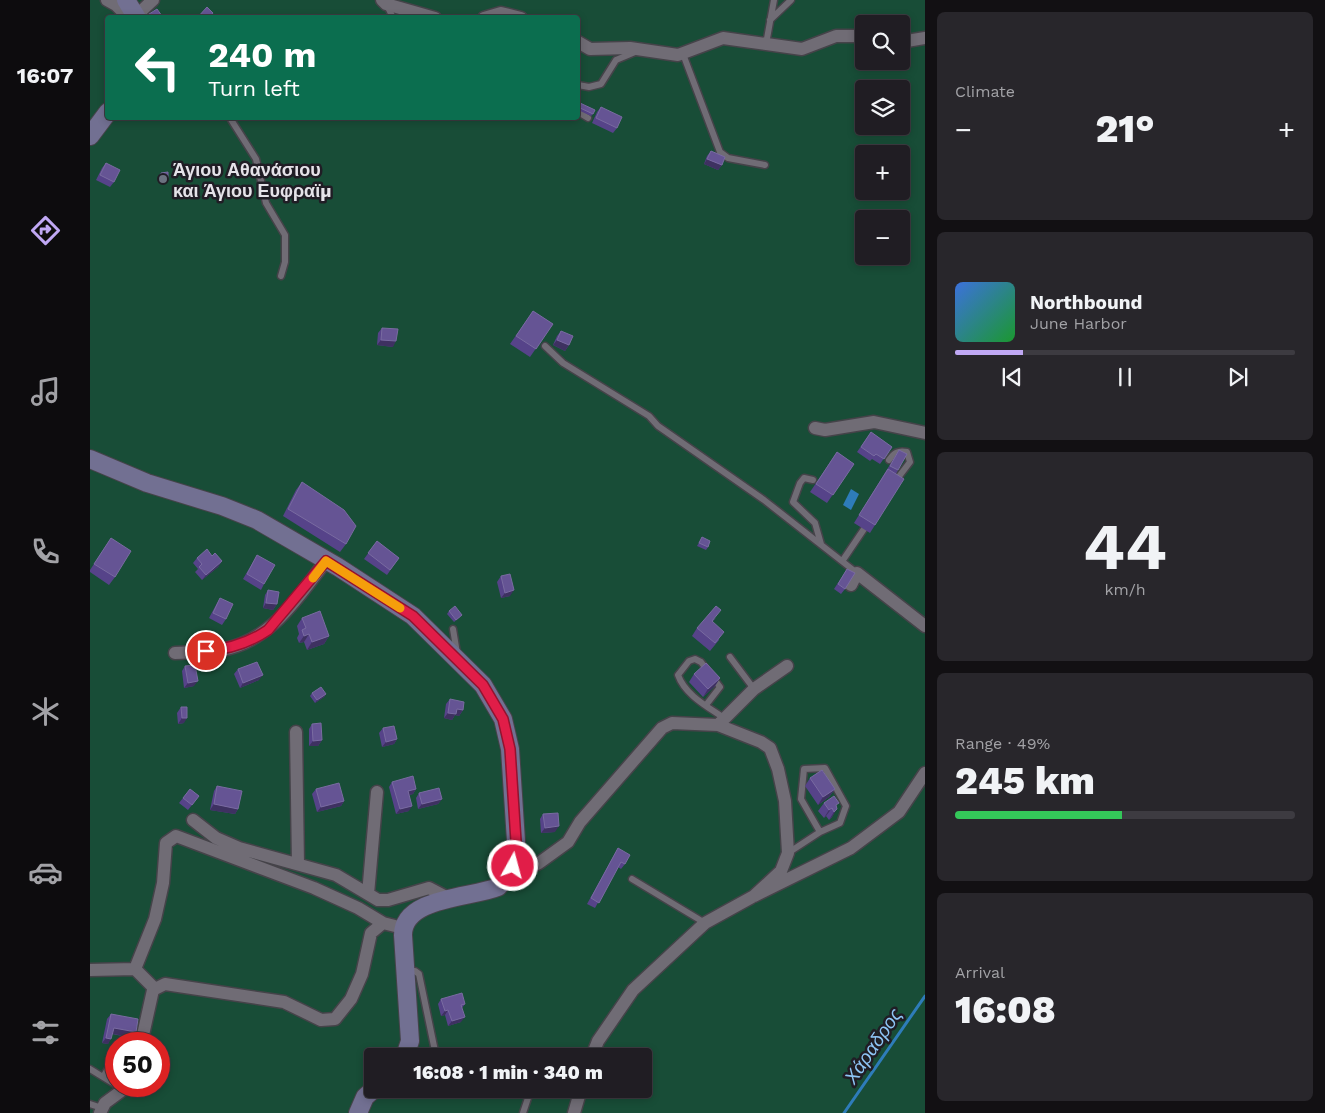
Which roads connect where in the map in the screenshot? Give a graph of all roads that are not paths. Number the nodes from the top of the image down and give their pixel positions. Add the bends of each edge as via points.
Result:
1 (107, 0) edge
2 (126, 0) edge
3 (153, 0) edge
4 (774, 0) edge
5 (791, 0) edge
6 (384, 2) edge
7 (131, 15) edge
8 (133, 15) edge
9 (136, 15) edge
10 (391, 15) edge
11 (425, 15) edge
12 (494, 15) edge
13 (509, 15) edge
14 (769, 21) junction
15 (855, 36) edge
16 (925, 38) edge
17 (910, 40) edge
18 (580, 43) edge
19 (766, 44) junction
20 (642, 50) junction
21 (684, 54) junction
22 (580, 85) edge
23 (580, 113) edge
24 (105, 116) edge
25 (588, 118) dead end
26 (231, 120) edge
27 (90, 136) edge
28 (765, 165) dead end
29 (281, 276) dead end
30 (544, 346) edge
31 (815, 428) dead end
32 (925, 433) edge
33 (90, 459) edge
34 (889, 460) edge
35 (813, 480) dead end
36 (893, 484) edge
37 (864, 529) dead end
38 (821, 544) junction
39 (843, 560) junction
40 (326, 561) junction
41 (857, 573) junction
42 (851, 585) edge
43 (925, 626) edge
44 (453, 629) dead end
45 (175, 653) dead end
46 (730, 657) dead end
47 (458, 659) junction
48 (788, 666) dead end
49 (754, 689) junction
50 (706, 705) junction
51 (721, 722) junction
52 (296, 732) dead end
53 (925, 773) edge
54 (377, 792) dead end
55 (193, 820) dead end
56 (820, 832) junction
57 (788, 853) junction
58 (298, 864) junction
59 (506, 878) junction
60 (632, 879) dead end
61 (368, 894) junction
62 (754, 896) junction
63 (450, 899) junction
64 (384, 924) junction
65 (705, 924) junction
66 (403, 928) junction
67 (135, 969) junction
68 (90, 970) edge
69 (406, 970) junction
70 (154, 988) junction
71 (143, 1032) edge
72 (408, 1048) edge
73 (435, 1048) edge
74 (595, 1048) edge
75 (90, 1069) edge
76 (105, 1074) edge
77 (103, 1077) joint
78 (110, 1097) edge
79 (365, 1098) edge
80 (528, 1098) edge
81 (578, 1098) edge
82 (97, 1108) edge
83 (358, 1113) edge
84 (523, 1113) edge
85 (574, 1113) edge

1 - 7 street
2 - 8 main road
3 - 9 street
4 - 14 lane
5 - 14 lane
6 - 10 lane
6 - 11 street
12 - 13 street
14 - 19 lane
15 - 19 street via 836,36 802,49
16 - 17 street
18 - 20 street via 590,49
19 - 21 street via 723,38
20 - 21 street
20 - 22 lane via 616,60 596,87
21 - 28 lane via 720,152 728,158
23 - 25 lane
24 - 27 main road
26 - 29 lane via 256,159 266,203 285,235 285,262
30 - 38 lane via 563,363 649,416 658,426
31 - 32 street via 826,430 874,422
33 - 40 main road via 147,483 240,512
34 - 36 lane via 902,451 907,452 910,458
35 - 38 lane via 804,478 793,502 815,523
37 - 39 lane
38 - 39 lane
39 - 41 lane
40 - 45 street via 280,618 256,638 221,650
40 - 47 main road via 413,616
41 - 42 street
41 - 43 street
44 - 47 lane
46 - 49 lane
47 - 59 main road via 483,685 503,719 510,749 516,841 513,866
48 - 49 street
49 - 51 street
50 - 50 lane via 680,681 678,675 689,661 695,659 701,662 720,688
50 - 51 lane
51 - 57 street via 770,748 785,801
51 - 59 street via 672,723 662,728 580,822 568,842 539,863
52 - 58 street
53 - 62 street via 899,812 852,848
54 - 61 street
55 - 58 street via 216,838 239,848
56 - 56 lane via 840,823 846,806 825,768 804,769 801,799
56 - 57 lane
57 - 62 street via 781,871
58 - 61 street via 336,875
59 - 63 main road via 498,887 488,891
60 - 65 lane
61 - 63 street via 378,900 388,900 429,888
62 - 65 street
63 - 66 main road via 423,906 412,913
64 - 66 street
64 - 67 street via 314,888 176,836 166,843 163,882 155,919
64 - 70 street via 371,933 362,974 351,999 333,1020 321,1020 296,1007 270,1000 165,984
65 - 74 street via 633,990
66 - 69 main road
67 - 68 street
67 - 70 street
69 - 72 main road
69 - 73 lane via 419,974
70 - 71 street
75 - 77 lane
76 - 77 lane
78 - 82 street
79 - 83 main road
80 - 84 lane
81 - 85 street

